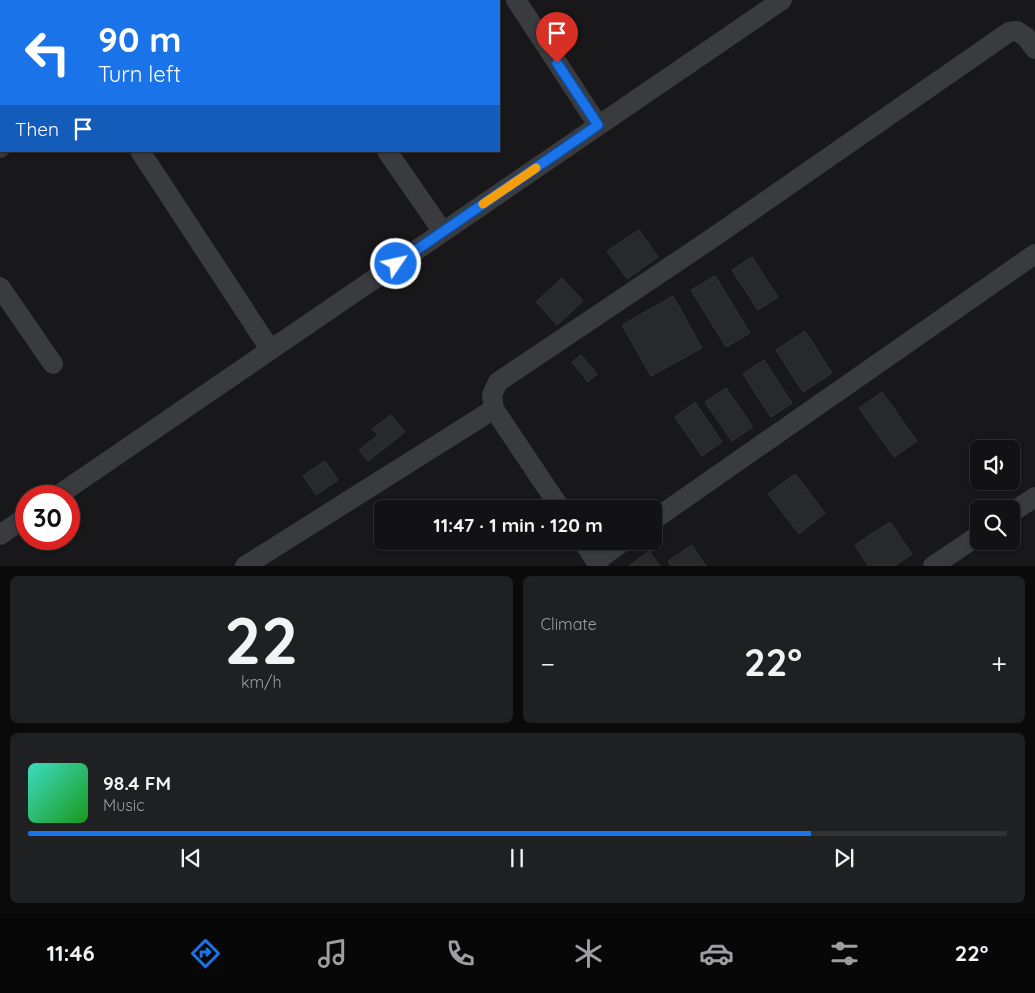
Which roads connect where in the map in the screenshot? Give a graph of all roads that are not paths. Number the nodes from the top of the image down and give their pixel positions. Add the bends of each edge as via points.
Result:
1 (516, 0) edge
2 (782, 0) edge
3 (1035, 49) edge
4 (598, 125) junction
5 (141, 152) edge
6 (388, 152) edge
7 (443, 232) junction
8 (1035, 254) edge
9 (0, 287) edge
10 (270, 349) junction
11 (53, 364) dead end
12 (494, 409) junction
13 (72, 485) edge
14 (1035, 497) edge
15 (555, 500) edge
16 (1020, 507) edge
17 (662, 514) edge
18 (15, 525) edge
19 (0, 535) edge
20 (970, 541) edge
21 (589, 550) edge
22 (613, 550) edge
23 (598, 563) edge
24 (245, 566) edge
25 (933, 566) edge

1 - 4 street
2 - 4 street
3 - 12 street via 1017,31 1008,32 714,237 498,382 492,395
4 - 7 street
5 - 10 street
6 - 7 street
7 - 10 street
8 - 17 street
9 - 11 street
10 - 13 street
12 - 15 street
12 - 24 street
14 - 16 street
18 - 19 street
20 - 25 street
21 - 23 street
22 - 23 street

